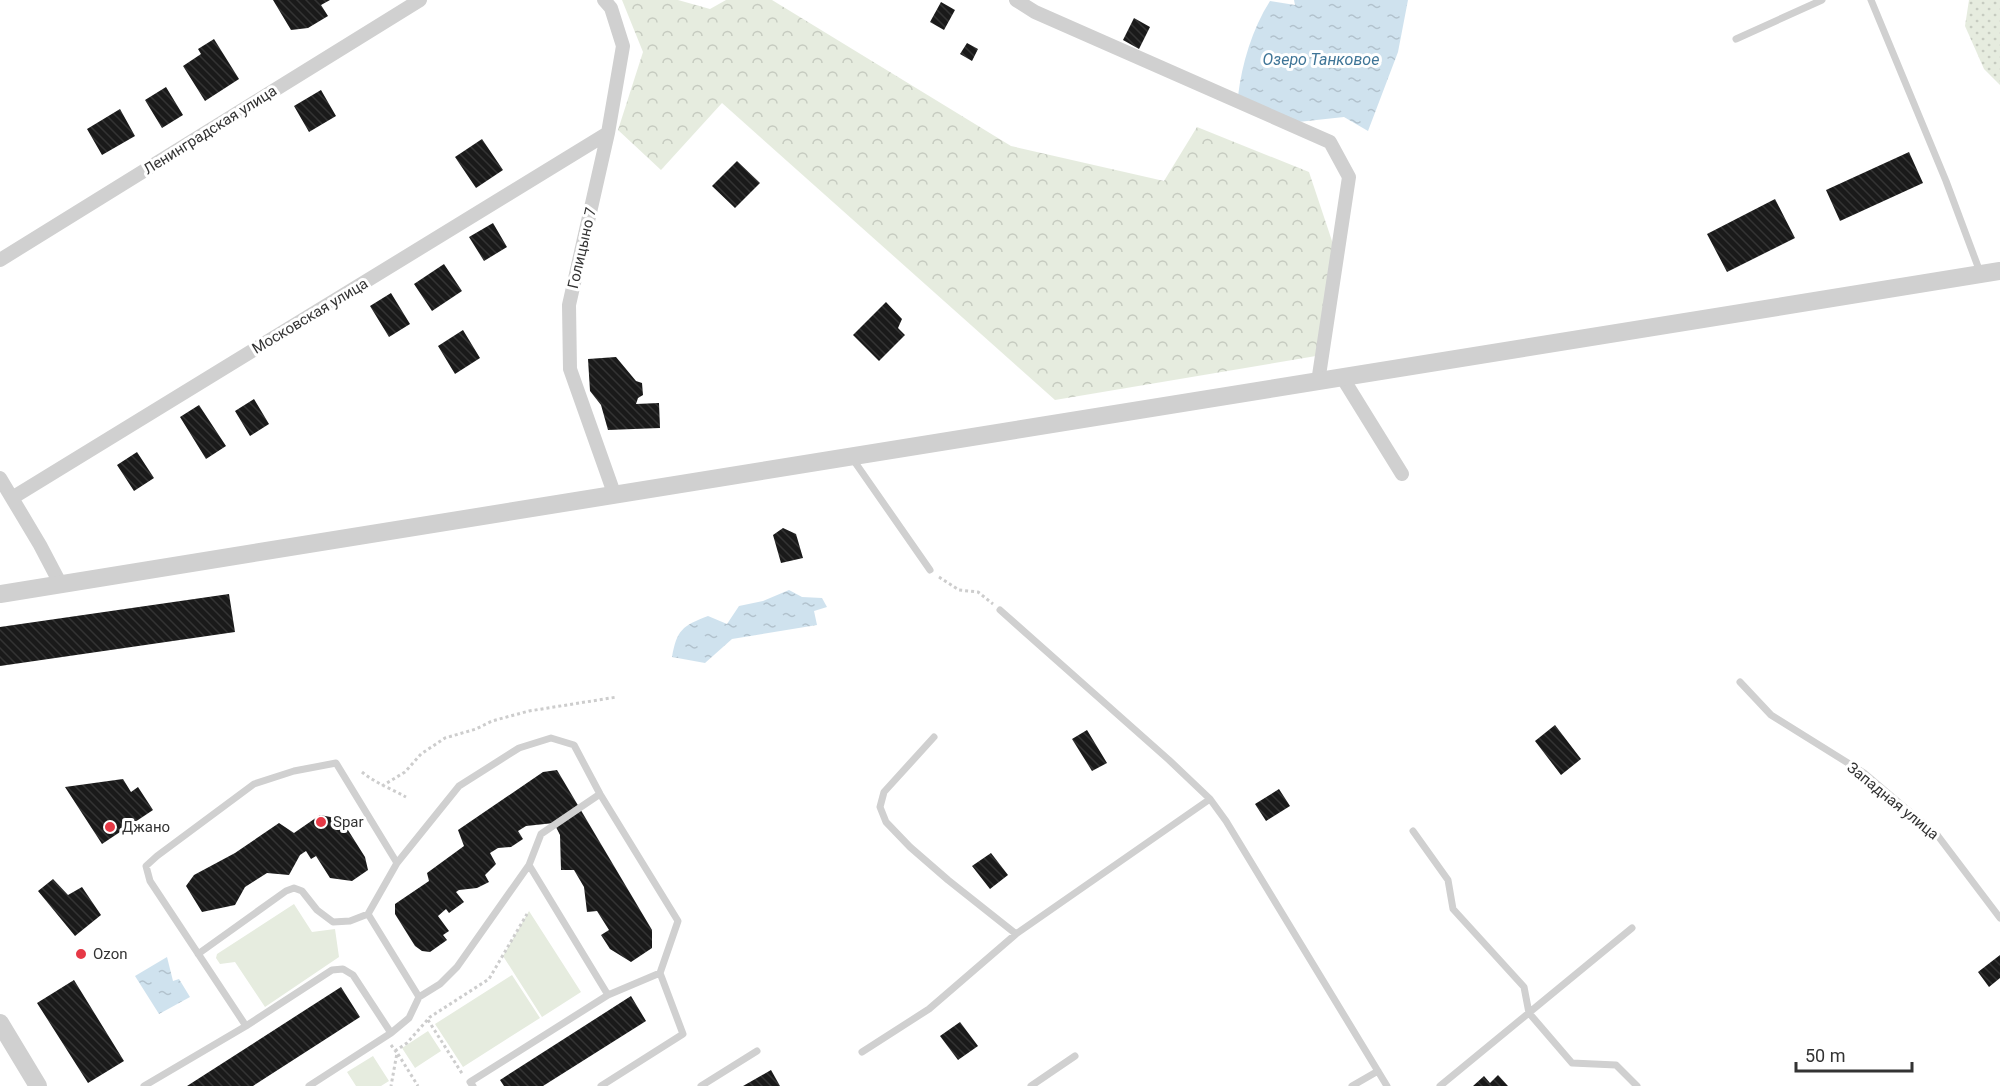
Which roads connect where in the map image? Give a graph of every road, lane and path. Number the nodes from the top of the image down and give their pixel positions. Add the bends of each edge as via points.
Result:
1 (420, 0) edge
2 (604, 0) edge
3 (1016, 0) edge
4 (1822, 0) edge
5 (1871, 0) edge
6 (1736, 39) dead end
7 (608, 133) junction
8 (0, 260) edge
9 (2000, 272) edge
10 (1981, 274) junction
11 (1342, 377) junction
12 (1318, 382) junction
13 (851, 456) junction
14 (1402, 474) dead end
15 (0, 478) edge
16 (615, 496) junction
17 (12, 498) junction
18 (930, 570) joint
19 (61, 585) junction
20 (0, 594) edge
21 (1000, 610) joint
22 (1740, 682) dead end
23 (617, 697) dead end
24 (934, 737) dead end
25 (362, 772) dead end
26 (382, 786) junction
27 (600, 794) junction
28 (406, 797) dead end
29 (1210, 799) junction
30 (1413, 831) dead end
31 (397, 863) junction
32 (529, 865) junction
33 (368, 914) junction
34 (527, 914) dead end
35 (2000, 918) edge
36 (1632, 928) dead end
37 (1016, 934) junction
38 (198, 954) junction
39 (660, 974) junction
40 (608, 995) junction
41 (419, 997) junction
42 (1528, 1013) junction
43 (428, 1019) junction
44 (0, 1023) edge
45 (246, 1026) junction
46 (388, 1035) junction
47 (758, 1051) dead end
48 (396, 1052) junction
49 (862, 1052) dead end
50 (1075, 1056) dead end
51 (1378, 1071) junction
52 (471, 1084) edge
53 (703, 1085) edge
54 (38, 1086) edge
55 (144, 1086) edge
56 (309, 1086) edge
57 (392, 1086) edge
58 (418, 1086) edge
59 (601, 1086) edge
60 (1031, 1086) edge
61 (1352, 1086) edge
62 (1387, 1086) edge
63 (1440, 1086) edge
64 (1637, 1086) edge

1 - 8 street, Ленинградская улица
2 - 7 street, Голицыно 7 via 611,8 623,46
3 - 12 street via 1035,12 1330,142 1349,177
4 - 6 lane
5 - 10 lane
7 - 16 street, Голицыно 7 via 569,305 570,369
7 - 17 street, Московская улица
9 - 10 street
10 - 11 street
11 - 12 street
11 - 14 street
12 - 13 street
13 - 16 street
13 - 18 lane
15 - 17 street
16 - 19 street
17 - 19 street
18 - 21 path via 959,590 978,592
19 - 20 street
21 - 29 lane
22 - 35 lane, Западная улица via 1771,716 1864,773 1938,836
23 - 26 path via 529,711 445,738
24 - 37 lane via 884,792 880,807 886,822 940,873
25 - 26 path
26 - 28 path
27 - 31 lane via 574,745 551,738 519,748 459,786
27 - 32 lane via 541,834
27 - 39 lane via 678,921
29 - 37 lane
29 - 51 lane
30 - 42 lane via 1448,880 1453,909 1524,987
31 - 33 lane
31 - 38 lane via 336,763 254,784 146,866 150,881
32 - 40 lane
32 - 41 lane via 457,967
33 - 38 lane via 333,922 294,888
33 - 41 lane
34 - 43 path via 489,979
36 - 42 lane
37 - 49 lane via 929,1009
38 - 45 lane
39 - 40 lane
39 - 59 lane via 683,1034
40 - 52 lane
41 - 46 lane via 408,1017
42 - 63 lane
42 - 64 lane via 1572,1063 1616,1065
43 - 48 path
43 - 52 path
44 - 54 street
45 - 46 lane via 332,970 343,969 353,975
45 - 55 lane
46 - 48 path
46 - 56 lane
47 - 53 lane
48 - 57 path
48 - 58 path
50 - 60 lane
51 - 61 lane
51 - 62 lane

